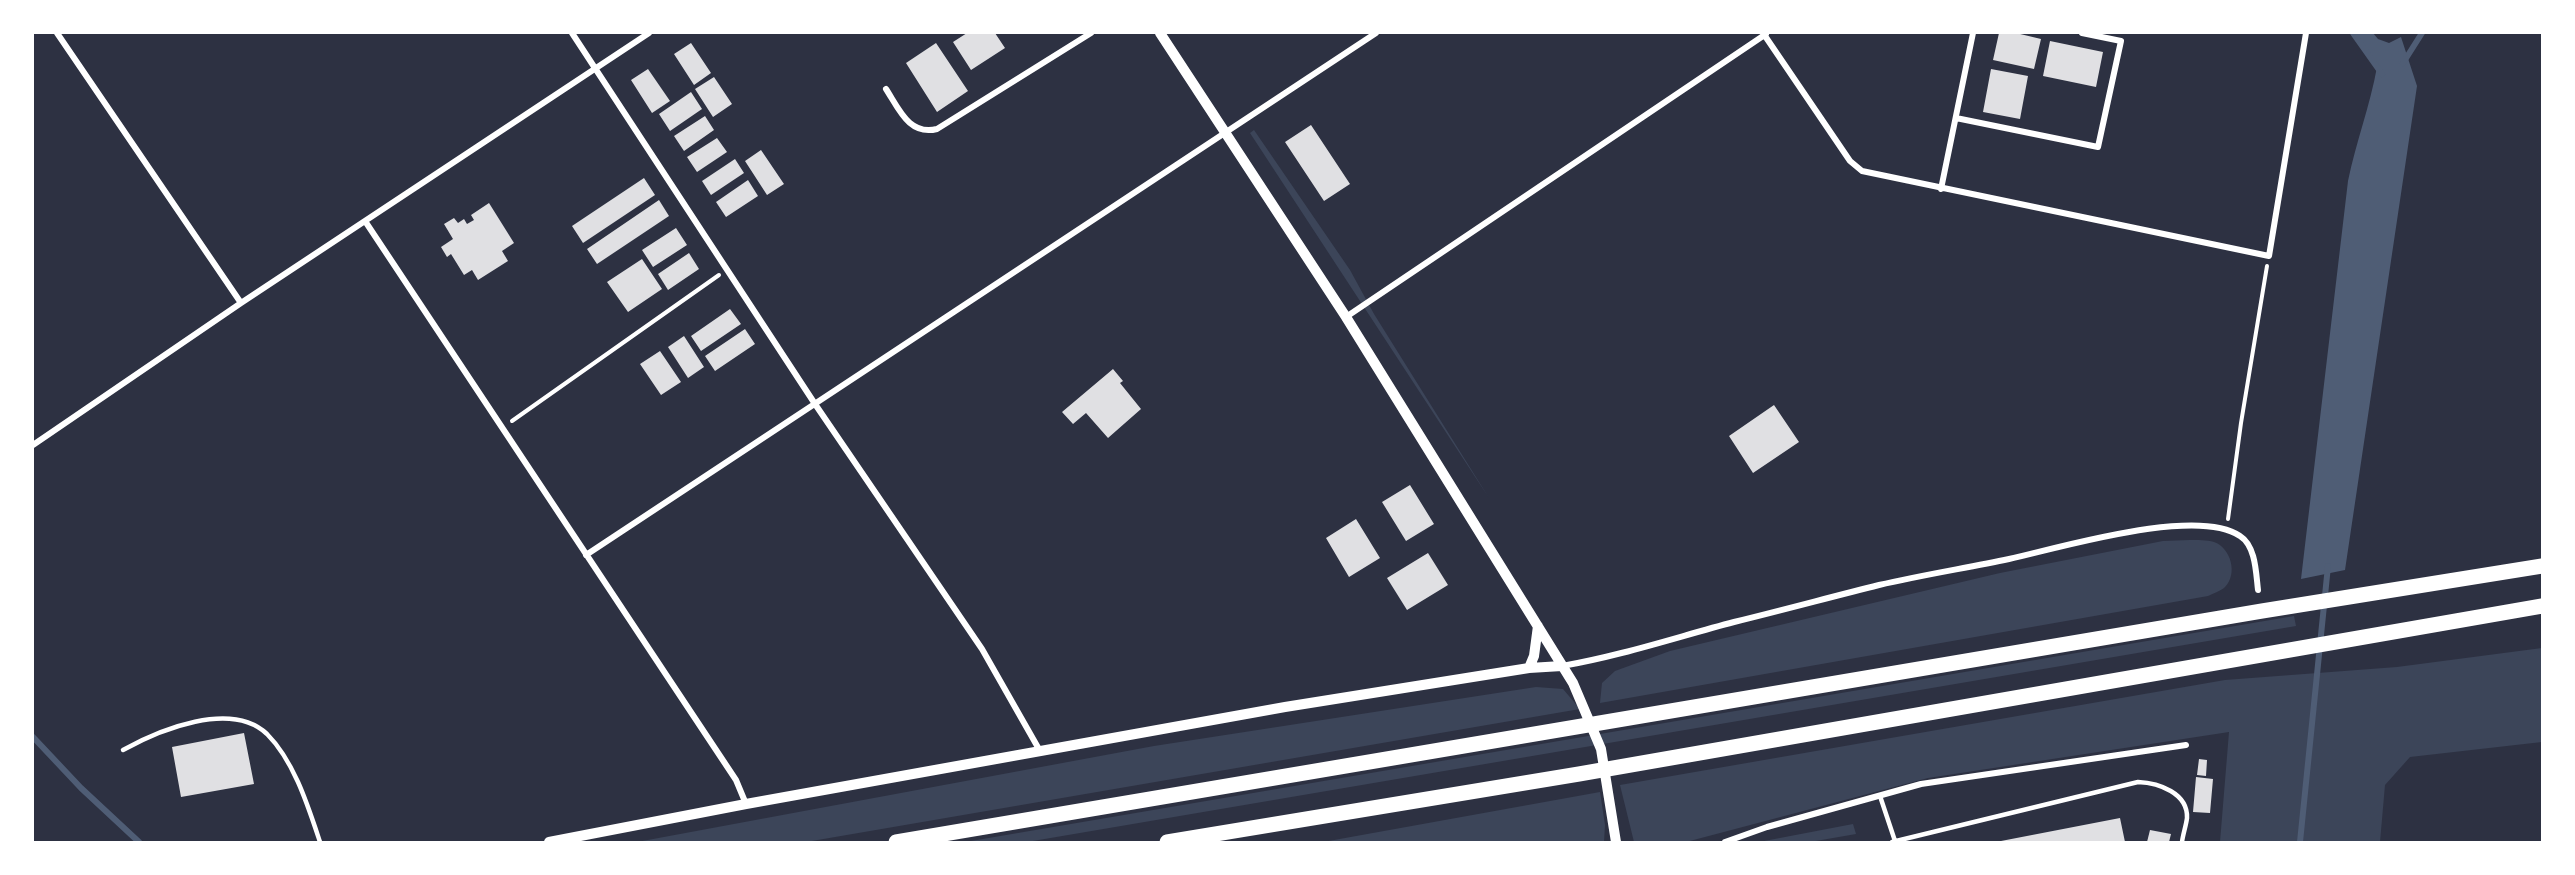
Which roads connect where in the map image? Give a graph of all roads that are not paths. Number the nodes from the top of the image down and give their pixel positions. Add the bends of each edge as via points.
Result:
1 (57, 33) edge
2 (572, 33) edge
3 (649, 33) edge
4 (1091, 33) edge
5 (1160, 33) edge
6 (1376, 33) edge
7 (1973, 33) edge
8 (2082, 33) edge
9 (2307, 33) edge
10 (1765, 34) edge
11 (596, 68) junction
12 (886, 89) dead end
13 (1956, 118) junction
14 (1225, 132) junction
15 (1941, 189) junction
16 (365, 221) junction
17 (241, 303) junction
18 (1346, 317) junction
19 (815, 404) junction
20 (33, 445) edge
21 (586, 555) junction
22 (2542, 566) edge
23 (2258, 590) dead end
24 (2542, 606) edge
25 (2542, 616) edge
26 (2475, 617) junction
27 (1538, 626) junction
28 (1562, 666) junction
29 (1529, 668) junction
30 (2186, 745) dead end
31 (123, 750) dead end
32 (1040, 752) junction
33 (1880, 796) junction
34 (747, 804) junction
35 (320, 842) edge
36 (549, 842) edge
37 (896, 842) edge
38 (1167, 842) edge
39 (1616, 842) edge
40 (1725, 842) edge
41 (1894, 842) edge
42 (2182, 842) edge

1 - 17 street
2 - 11 street
3 - 11 street
4 - 12 street via 930,131 914,128
5 - 14 street
6 - 14 street
7 - 13 street
8 - 13 street via 2121,41 2098,147
9 - 15 street via 2269,256
10 - 15 street via 1854,165 1870,174
10 - 18 street
11 - 16 street
11 - 19 street
13 - 15 street
14 - 18 street
14 - 19 street
16 - 17 street
16 - 21 street
17 - 20 street
18 - 27 street
19 - 21 street
19 - 32 street via 982,649
21 - 34 street via 736,780
22 - 37 highway
23 - 28 street via 2253,557 2241,536 2226,530 2182,525 2119,534 1881,585 1601,660
24 - 26 highway
25 - 26 highway
26 - 38 highway
27 - 28 street
27 - 29 street
28 - 29 street
28 - 39 street via 1601,749
29 - 32 street via 1285,706
30 - 33 street via 1921,784
31 - 35 lane via 156,734 200,721 224,718 254,726 266,734 289,767
32 - 34 street
33 - 40 street
33 - 41 lane
34 - 36 street
41 - 42 lane via 2138,782 2168,789 2182,801 2187,817

